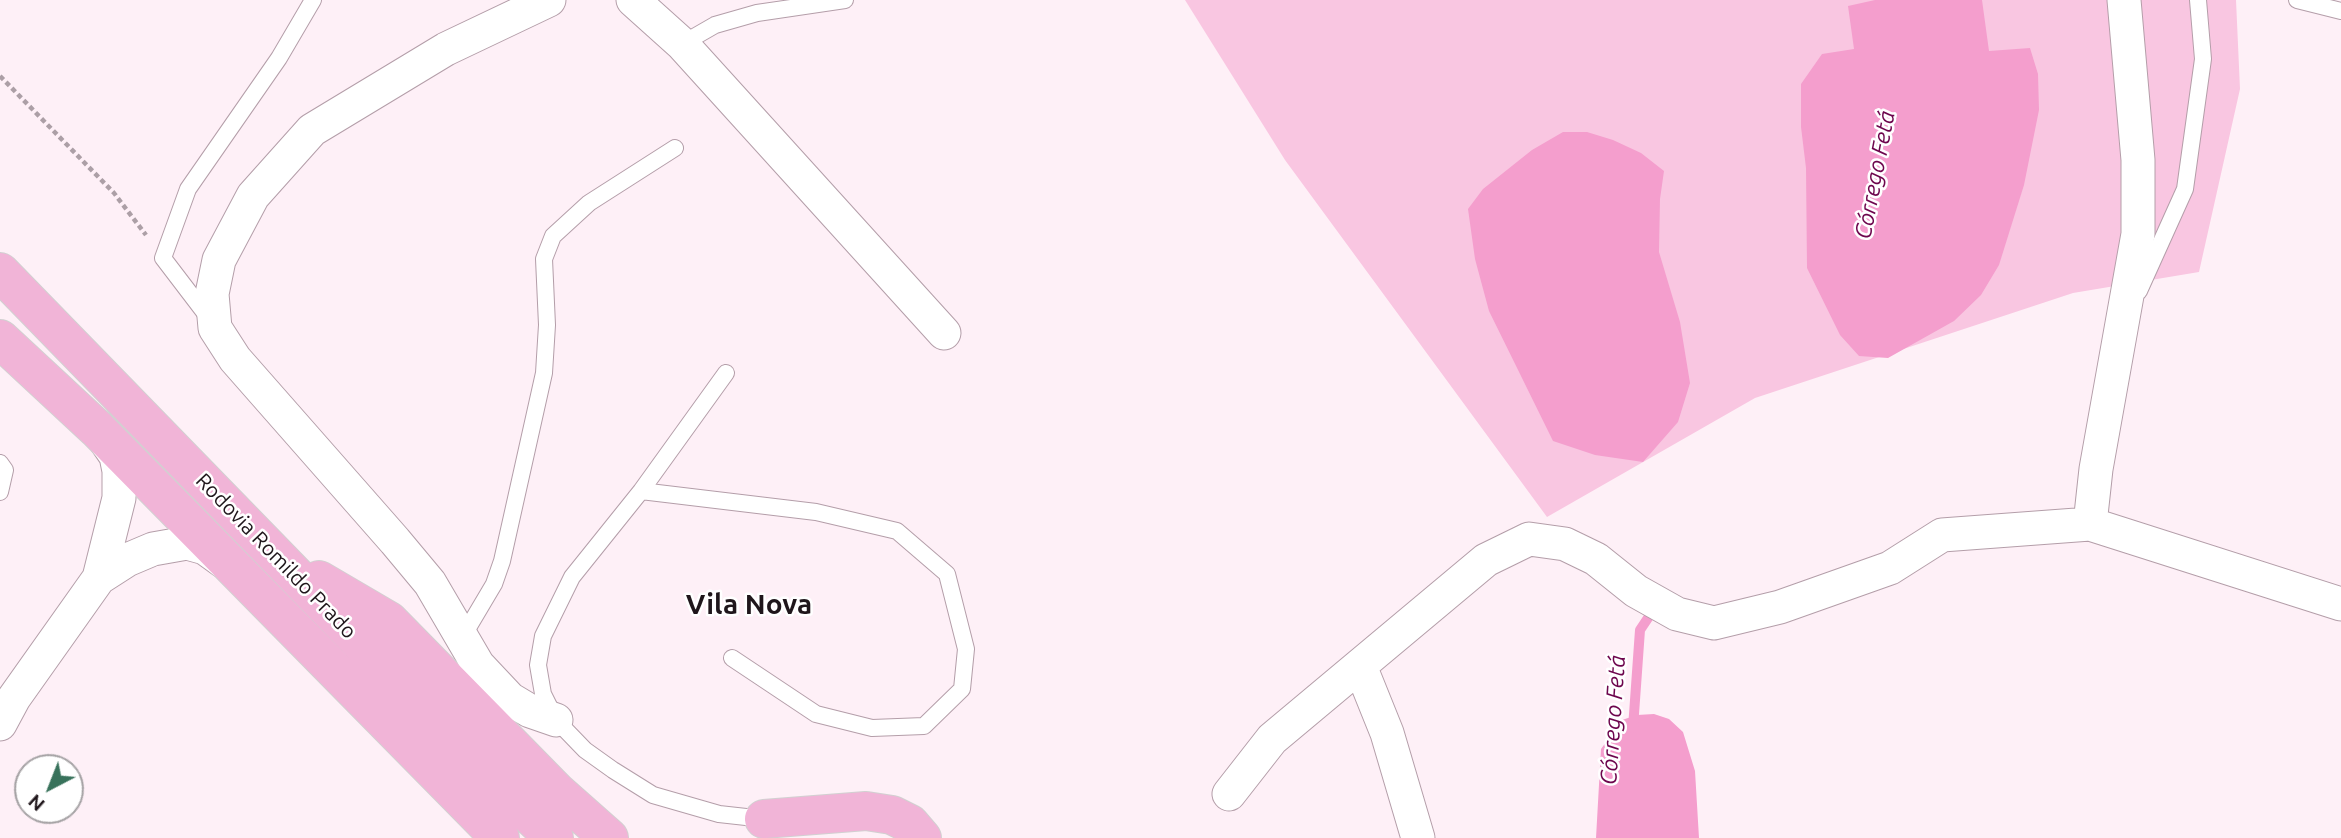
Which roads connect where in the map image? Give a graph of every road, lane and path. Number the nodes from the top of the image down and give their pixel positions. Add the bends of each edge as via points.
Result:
1 (313, 0) edge
2 (549, 0) edge
3 (634, 0) edge
4 (845, 0) edge
5 (2124, 0) edge
6 (2198, 0) edge
7 (2297, 0) edge
8 (2341, 11) edge
9 (682, 44) junction
10 (0, 76) edge
11 (674, 148) dead end
12 (163, 258) junction
13 (0, 272) edge
14 (215, 328) junction
15 (2121, 332) junction
16 (944, 333) dead end
17 (0, 339) edge
18 (726, 373) dead end
19 (97, 429) junction
20 (0, 463) edge
21 (641, 491) junction
22 (0, 492) edge
23 (2090, 524) junction
24 (274, 554) junction
25 (99, 578) junction
26 (2341, 604) edge
27 (462, 638) junction
28 (732, 658) dead end
29 (1360, 666) junction
30 (555, 720) junction
31 (0, 724) edge
32 (1229, 794) dead end
33 (764, 819) junction
34 (499, 838) edge
35 (554, 838) edge
36 (609, 838) edge
37 (819, 838) edge
38 (922, 838) edge
39 (1418, 838) edge

1 - 12 lane via 279,58 188,189
2 - 14 street via 446,49 312,130 253,196 219,260 212,294
3 - 9 street
4 - 9 lane via 715,24
5 - 15 street via 2138,160 2138,234
6 - 15 lane via 2203,59 2185,189
7 - 8 lane
9 - 16 street
10 - 12 path via 114,193
11 - 27 lane via 589,203 553,236 544,259 544,373 502,561 494,584
12 - 14 lane
13 - 24 main road, Rodovia Romildo Prado
14 - 27 street via 235,359 430,583
15 - 23 street
17 - 19 main road, Rodovia Romildo Prado
18 - 21 lane
19 - 25 street via 116,456 119,471 118,498
19 - 34 main road, Rodovia Romildo Prado
20 - 22 lane via 5,470
21 - 28 lane via 816,512 897,531 947,573 966,649 962,689 923,726 872,728 816,714
21 - 30 lane via 572,577 543,636 538,665 543,694
23 - 26 street
23 - 29 street via 1942,535 1891,568 1780,607 1714,623 1677,614 1636,591 1596,559 1565,544 1529,540 1486,560
24 - 35 main road, Rodovia Romildo Prado
24 - 36 main road via 389,621 557,792
25 - 31 street
25 - 34 street via 153,549 187,543 219,557
27 - 30 street via 478,665 510,699
29 - 32 street via 1272,739
29 - 39 street via 1387,733
30 - 33 lane via 585,750 653,795 719,814
33 - 37 main road
33 - 38 main road via 866,811 910,824

